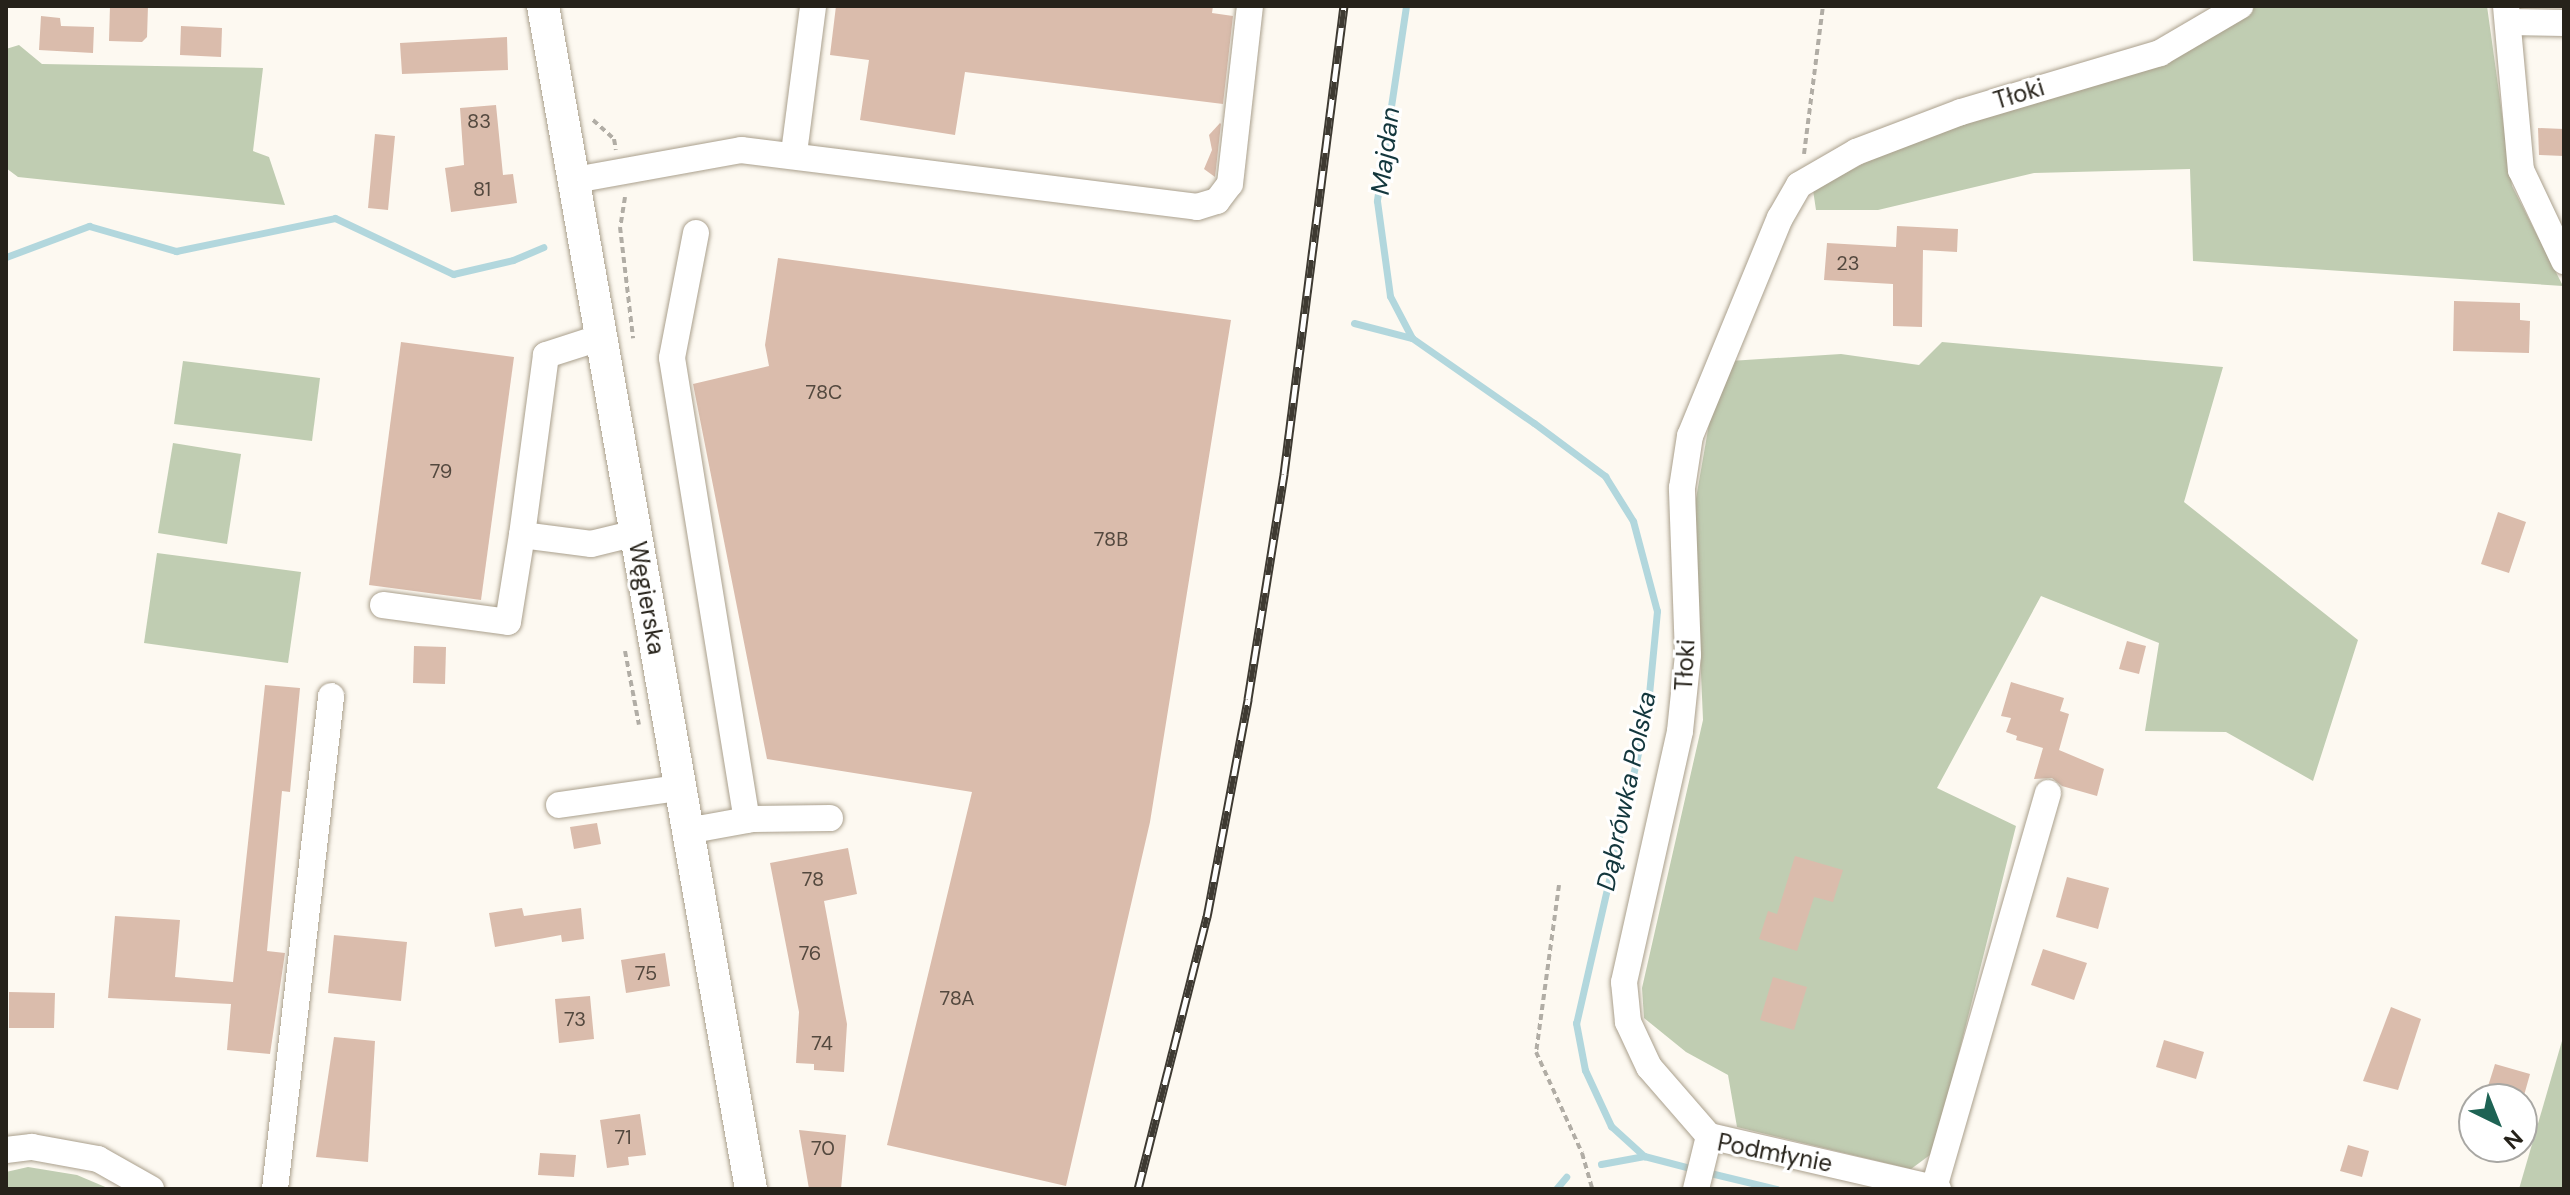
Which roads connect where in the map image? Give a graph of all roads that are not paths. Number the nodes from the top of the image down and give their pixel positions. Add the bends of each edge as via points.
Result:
1 (543, 6) edge
2 (813, 6) edge
3 (1250, 6) edge
4 (2240, 6) edge
5 (2508, 14) edge
6 (2564, 23) edge
7 (794, 153) junction
8 (575, 180) junction
9 (696, 233) dead end
10 (2564, 261) edge
11 (602, 337) junction
12 (636, 533) junction
13 (522, 535) junction
14 (383, 605) dead end
15 (331, 696) dead end
16 (679, 788) junction
17 (2048, 793) dead end
18 (559, 805) dead end
19 (830, 818) dead end
20 (747, 820) junction
21 (687, 831) junction
22 (1707, 1143) junction
23 (6, 1150) edge
24 (151, 1189) edge
25 (275, 1189) edge
26 (751, 1189) edge
27 (1696, 1189) edge
28 (1936, 1189) edge

1 - 8 main road, Węgierska
2 - 7 street
3 - 7 street via 1230,184 1217,201 1197,207
4 - 22 street, Tłoki via 2160,53 1961,112 1856,152 1799,185 1780,218 1690,436 1682,488 1688,655 1680,731 1624,982 1628,1022 1649,1067
5 - 6 street
5 - 10 street via 2521,170
7 - 8 street via 741,150
8 - 11 main road, Węgierska
9 - 20 street via 672,358
11 - 12 main road, Węgierska
11 - 13 street via 546,355
12 - 13 street via 591,544
12 - 16 main road, Węgierska
13 - 14 street via 508,622
15 - 25 street
16 - 18 street
16 - 21 main road, Węgierska
17 - 28 street
19 - 20 street
20 - 21 street
21 - 26 main road, Węgierska
22 - 27 street, Podmłynie
22 - 28 street, Podmłynie
23 - 24 street via 32,1147 98,1159

